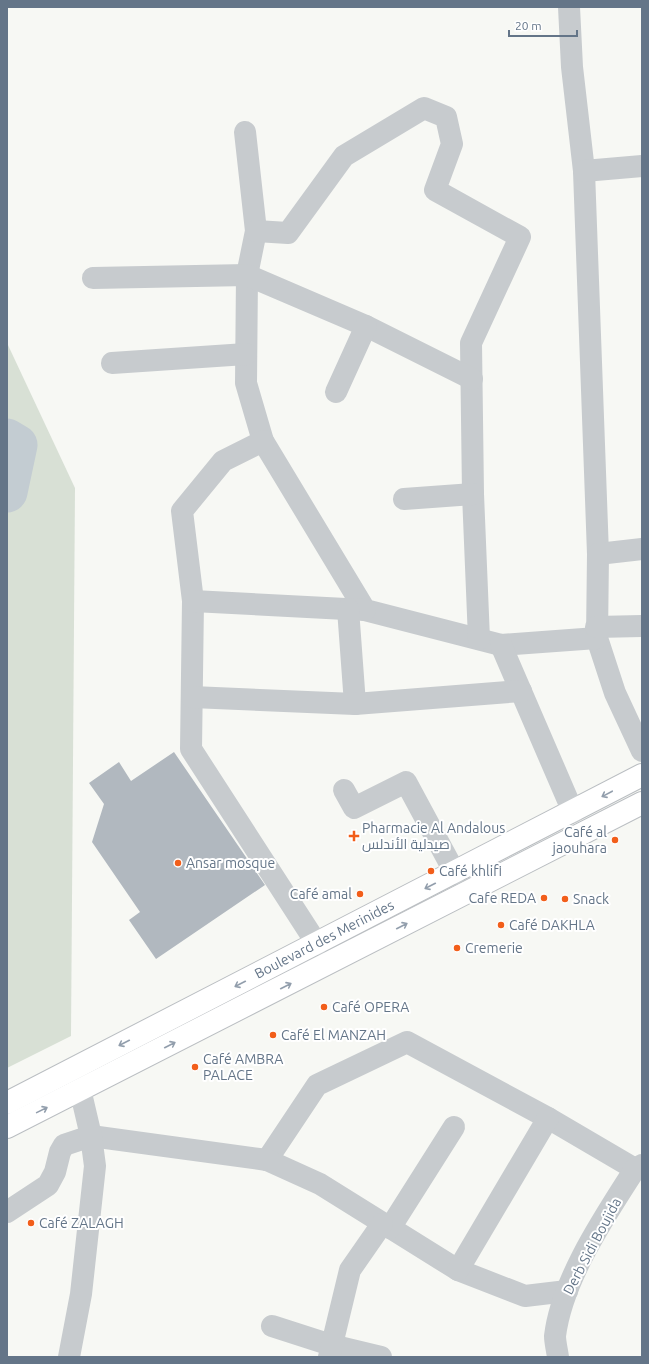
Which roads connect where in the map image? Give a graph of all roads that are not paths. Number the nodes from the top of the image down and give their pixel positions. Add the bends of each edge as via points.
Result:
1 (569, 7) edge
2 (245, 132) dead end
3 (642, 166) edge
4 (584, 170) junction
5 (256, 231) junction
6 (247, 275) junction
7 (93, 278) dead end
8 (366, 326) junction
9 (246, 354) junction
10 (112, 363) dead end
11 (472, 379) junction
12 (336, 392) dead end
13 (263, 441) junction
14 (473, 494) junction
15 (404, 499) dead end
16 (642, 549) edge
17 (598, 554) junction
18 (194, 601) junction
19 (357, 609) junction
20 (642, 626) edge
21 (597, 633) junction
22 (479, 639) junction
23 (501, 645) junction
24 (521, 691) junction
25 (192, 697) junction
26 (355, 704) junction
27 (635, 718) edge
28 (642, 751) edge
29 (642, 775) edge
30 (344, 790) dead end
31 (642, 803) edge
32 (573, 812) junction
33 (455, 873) junction
34 (317, 944) junction
35 (76, 1068) junction
36 (80, 1091) junction
37 (7, 1102) edge
38 (548, 1118) junction
39 (7, 1127) edge
40 (454, 1127) dead end
41 (91, 1136) junction
42 (267, 1160) junction
43 (638, 1167) edge
44 (7, 1212) edge
45 (386, 1226) junction
46 (458, 1270) junction
47 (567, 1291) junction
48 (272, 1326) dead end
49 (330, 1351) edge
50 (69, 1357) edge
51 (381, 1357) edge
52 (558, 1357) edge

1 - 4 street via 572,67
2 - 5 street
3 - 4 street
4 - 17 street
5 - 6 street
5 - 11 street via 288,233 344,156 424,108 446,117 452,144 435,190 520,237 471,343
6 - 7 street
6 - 8 street
6 - 9 street
8 - 11 street
8 - 12 street
9 - 10 street
9 - 13 street via 246,383
11 - 14 street
13 - 18 street via 222,461 182,511
13 - 19 street
14 - 15 street
14 - 22 street
16 - 17 street
17 - 21 street
18 - 19 street
18 - 25 street
19 - 22 street
19 - 26 street
20 - 21 street
21 - 23 street
21 - 27 street via 615,693
22 - 23 street
23 - 24 street
24 - 26 street
24 - 32 street
25 - 26 street
25 - 34 street via 191,749
27 - 28 street
29 -> 32 main road, Boulevard des Merinides
30 - 33 street via 354,808 406,782
36 -> 31 main road, Boulevard des Merinides
32 - 33 main road, Boulevard des Merinides
33 -> 34 main road, Boulevard des Merinides
34 -> 35 main road, Boulevard des Merinides
35 - 36 street
35 - 37 main road, Boulevard des Merinides
39 -> 36 main road, Boulevard des Merinides
36 - 41 street
38 - 42 street via 407,1042 317,1085
38 - 43 street
38 - 46 street
40 - 45 street
41 - 42 street
41 - 44 street via 64,1146 48,1185
41 - 50 street via 95,1166 81,1294
42 - 45 street via 320,1184
43 - 47 street, Derb Sidi Boujida via 602,1220
45 - 46 street
45 - 49 street via 350,1270
46 - 47 street via 525,1296
47 - 52 street, Derb Sidi Boujida via 555,1337
48 - 49 street
49 - 51 street

